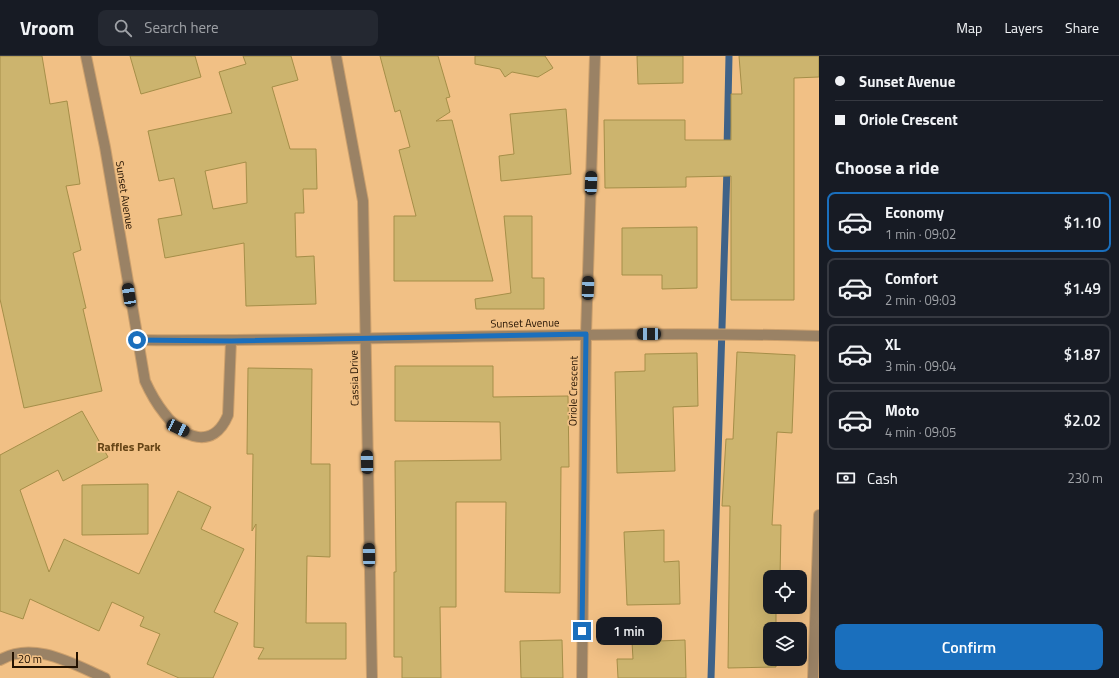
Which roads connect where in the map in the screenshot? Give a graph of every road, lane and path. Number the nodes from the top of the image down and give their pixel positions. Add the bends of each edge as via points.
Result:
1 (86, 56) edge
2 (336, 56) edge
3 (595, 56) edge
4 (586, 334) junction
5 (819, 336) edge
6 (365, 339) junction
7 (137, 340) junction
8 (231, 341) junction
9 (819, 515) edge
10 (0, 660) edge
11 (816, 665) edge
12 (105, 678) edge
13 (372, 678) edge
14 (582, 678) edge
15 (813, 678) edge

1 - 7 street, Sunset Avenue via 105,147
2 - 6 street, Cassia Drive via 363,201
3 - 4 street, Oriole Crescent
4 - 5 street, Sunset Avenue
4 - 6 street, Sunset Avenue
4 - 14 street, Oriole Crescent
6 - 8 street, Sunset Avenue
6 - 13 street, Cassia Drive
7 - 8 street, Sunset Avenue
7 - 8 street, Sunset Avenue via 145,381 164,414 178,428 204,438 212,437 219,432 228,415
9 - 11 street
10 - 12 street via 22,652 39,653 60,658
11 - 15 street

